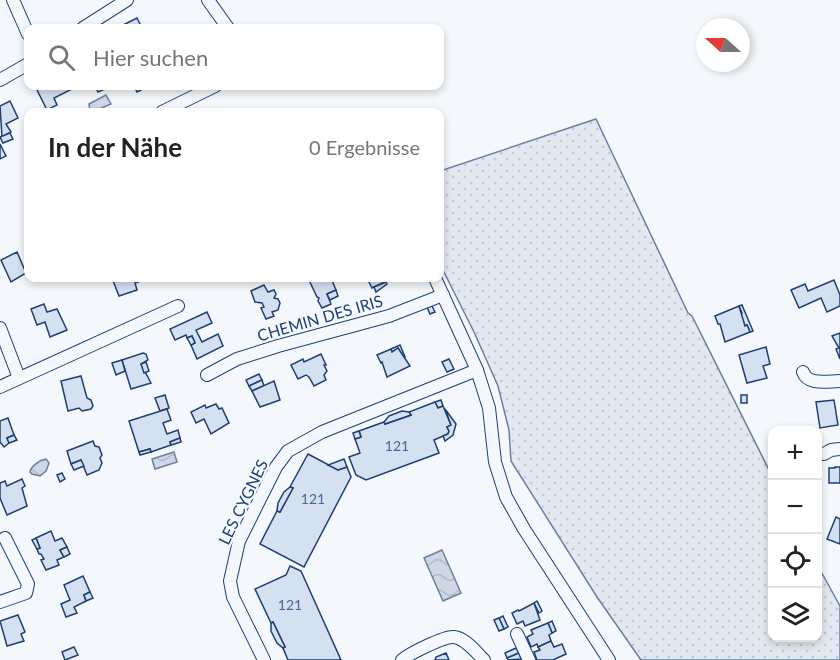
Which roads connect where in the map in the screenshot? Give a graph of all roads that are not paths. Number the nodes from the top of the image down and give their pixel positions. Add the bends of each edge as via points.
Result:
1 (13, 0) edge
2 (127, 0) edge
3 (208, 0) edge
4 (89, 24) edge
5 (225, 24) edge
6 (24, 25) edge
7 (24, 66) edge
8 (0, 80) edge
9 (207, 90) edge
10 (170, 108) edge
11 (437, 282) edge
12 (443, 295) junction
13 (178, 306) dead end
14 (0, 328) edge
15 (477, 370) junction
16 (803, 372) dead end
17 (207, 375) dead end
18 (19, 378) junction
19 (840, 381) edge
20 (0, 387) edge
21 (840, 450) edge
22 (824, 454) dead end
23 (5, 538) dead end
24 (0, 602) edge
25 (517, 634) dead end
26 (404, 659) edge
27 (264, 660) edge
28 (484, 660) edge
29 (529, 660) edge
30 (609, 660) edge

1 - 6 street
2 - 4 street
3 - 5 street
7 - 8 street
9 - 10 street
11 - 12 street
12 - 15 street
12 - 17 street, CHEMIN DES IRIS via 389,316 237,359
13 - 18 street
14 - 18 street
15 - 27 street, LES CYGNES via 322,432 288,451 276,467 239,542 231,581 233,597
15 - 30 street via 489,408 495,462 506,497
16 - 19 street via 810,381
18 - 20 street
21 - 22 street
23 - 24 street via 28,584 26,593
25 - 29 street
26 - 28 street via 454,637

